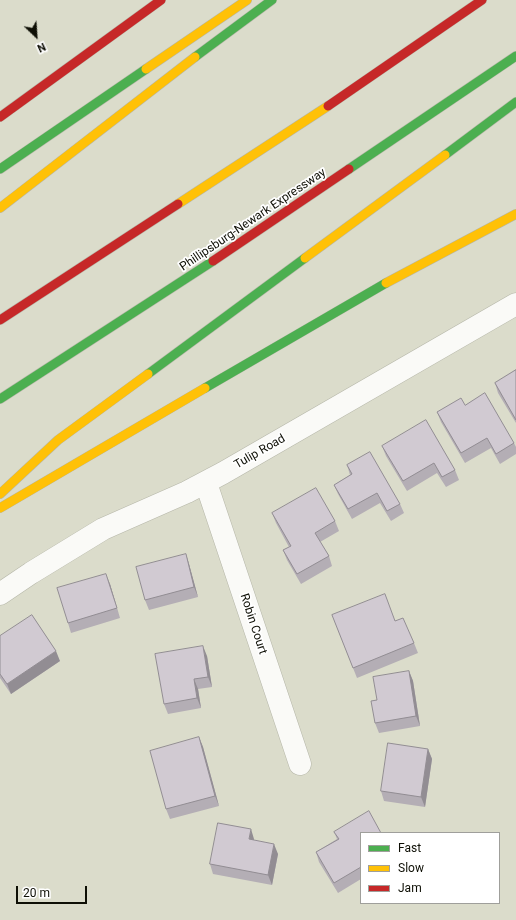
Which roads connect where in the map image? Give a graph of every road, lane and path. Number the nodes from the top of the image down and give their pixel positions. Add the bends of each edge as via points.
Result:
1 (161, 0) edge
2 (247, 0) edge
3 (272, 0) edge
4 (482, 0) edge
5 (516, 56) edge
6 (516, 102) edge
7 (0, 117) edge
8 (0, 169) edge
9 (0, 208) edge
10 (516, 214) edge
11 (516, 304) edge
12 (0, 320) edge
13 (0, 399) edge
14 (206, 483) junction
15 (0, 494) edge
16 (0, 508) edge
17 (0, 594) edge
18 (300, 764) dead end

1 - 7 highway
2 - 8 highway
3 - 9 highway
4 - 12 highway via 318,113
5 - 13 highway, Phillipsburg-Newark Expressway via 232,248
6 - 15 highway via 58,440
10 - 16 highway via 399,275
11 - 14 street, Tulip Road
14 - 17 street, Tulip Road via 103,529
14 - 18 street, Robin Court

